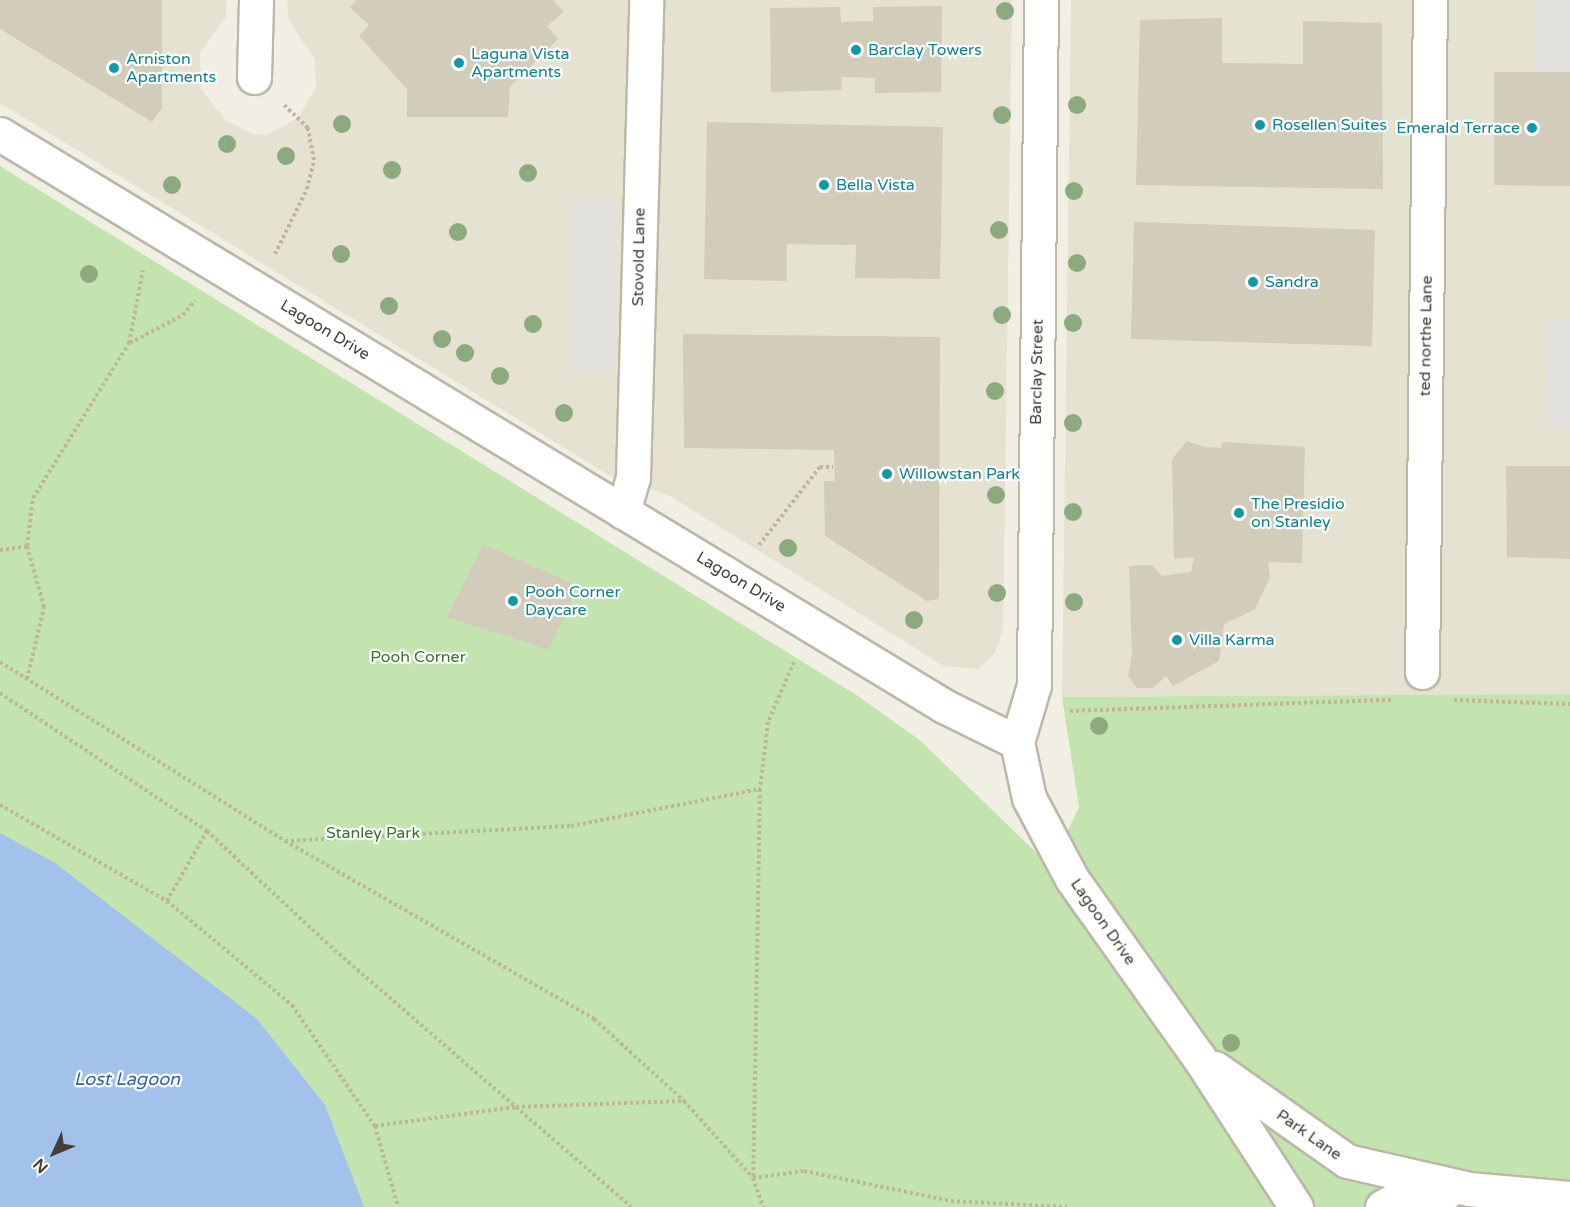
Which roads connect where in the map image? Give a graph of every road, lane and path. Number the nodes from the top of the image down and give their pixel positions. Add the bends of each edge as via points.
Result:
1 (256, 0) edge
2 (646, 0) edge
3 (1041, 0) edge
4 (1430, 0) edge
5 (254, 78) dead end
6 (308, 128) dead end
7 (0, 134) edge
8 (271, 261) dead end
9 (144, 264) dead end
10 (199, 295) dead end
11 (129, 343) junction
12 (833, 467) dead end
13 (623, 512) junction
14 (759, 545) dead end
15 (27, 546) junction
16 (0, 550) edge
17 (795, 659) dead end
18 (0, 662) edge
19 (1422, 672) dead end
20 (27, 679) junction
21 (0, 693) edge
22 (1395, 700) dead end
23 (1442, 700) dead end
24 (1570, 704) edge
25 (1062, 710) dead end
26 (1017, 742) junction
27 (760, 789) junction
28 (0, 805) edge
29 (207, 831) junction
30 (285, 841) junction
31 (167, 901) junction
32 (1198, 1056) junction
33 (684, 1101) junction
34 (516, 1107) junction
35 (375, 1126) junction
36 (753, 1178) junction
37 (1469, 1189) junction
38 (1570, 1198) edge
39 (951, 1201) junction
40 (398, 1207) edge
41 (631, 1207) edge
42 (763, 1207) edge
43 (946, 1207) edge
44 (1020, 1207) edge
45 (1067, 1207) edge
46 (1296, 1207) edge
47 (1382, 1207) edge

1 - 5 street
2 - 13 street, Stovold Lane via 633,477
3 - 26 street, Barclay Street via 1034,685
4 - 19 street, ted northe Lane
6 - 8 path via 314,160 311,176
7 - 13 street, Lagoon Drive
9 - 11 path
10 - 11 path via 183,315
11 - 15 path via 33,498
12 - 14 path via 820,467
13 - 26 street, Lagoon Drive via 944,706
15 - 16 path
15 - 20 path via 44,607
17 - 27 path via 768,723
18 - 20 path
20 - 30 path
21 - 29 path
22 - 25 path
23 - 24 path
26 - 32 street, Lagoon Drive via 1029,798 1072,879
27 - 30 path via 571,826
27 - 36 path
28 - 31 path
29 - 31 path
29 - 34 path
30 - 33 path via 594,1019
31 - 35 path via 292,1005
32 - 37 street, Park Lane via 1347,1161
32 - 46 street, Lagoon Drive
33 - 34 path
33 - 36 path
34 - 35 path
34 - 41 path
35 - 40 path
36 - 39 path via 804,1171
36 - 42 path
37 - 38 street, Park Lane
37 - 47 street, Park Lane via 1398,1198
39 - 43 path
39 - 44 path
44 - 45 path

